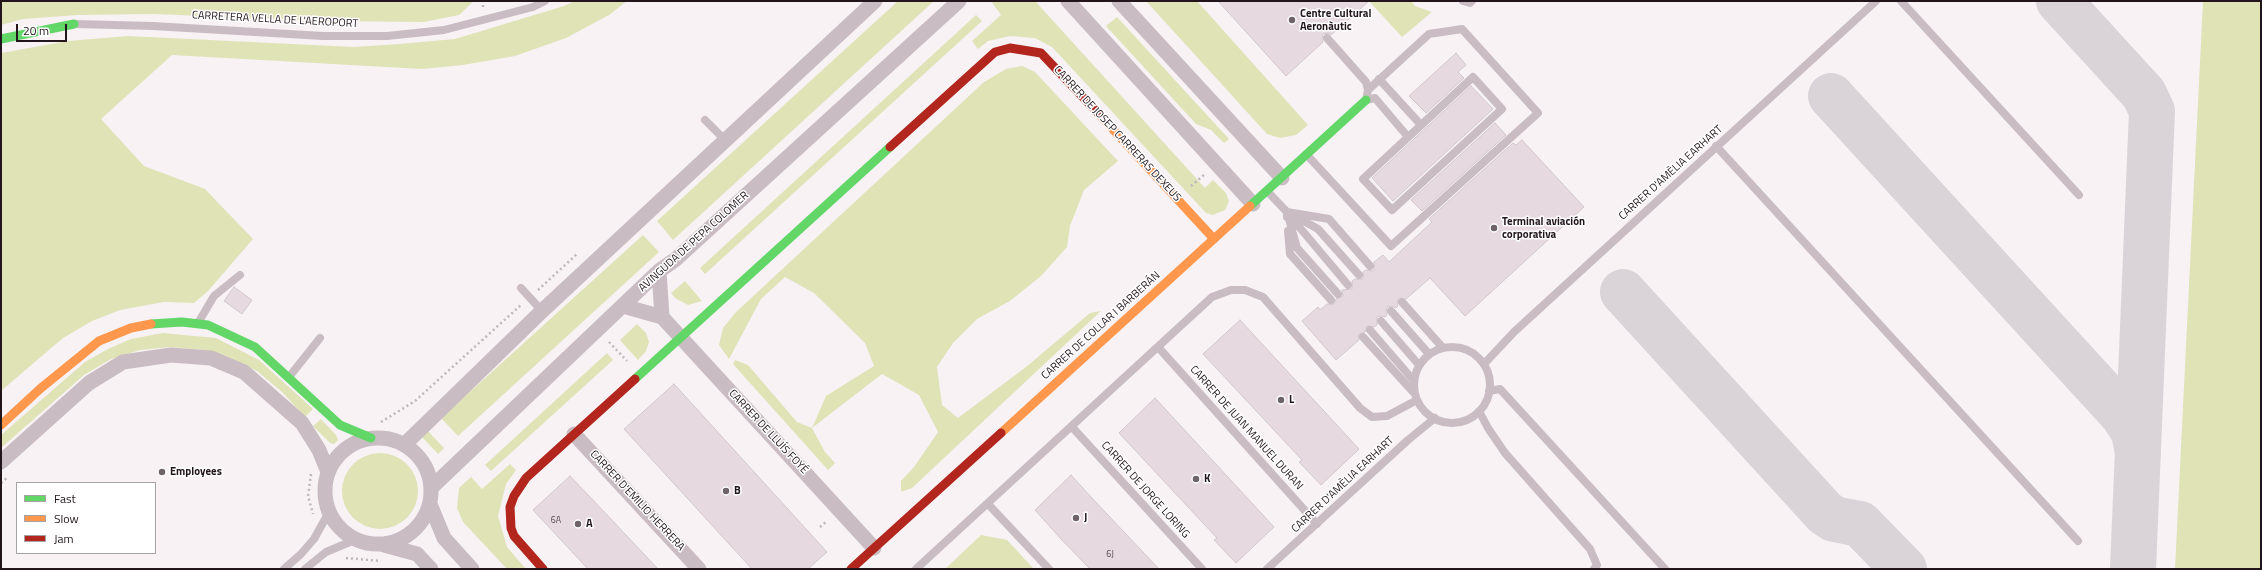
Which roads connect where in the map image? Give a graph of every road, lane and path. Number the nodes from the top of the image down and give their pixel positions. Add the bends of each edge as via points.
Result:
1 (545, 1) edge
2 (876, 1) edge
3 (959, 1) edge
4 (1068, 1) edge
5 (1119, 1) edge
6 (1876, 1) edge
7 (1901, 1) edge
8 (74, 24) joint
9 (1, 38) edge
10 (1327, 38) dead end
11 (1379, 79) junction
12 (1368, 90) junction
13 (1366, 100) junction
14 (705, 120) dead end
15 (1422, 124) junction
16 (1408, 137) junction
17 (724, 140) junction
18 (1716, 146) junction
19 (1307, 154) junction
20 (1282, 178) junction
21 (1267, 191) junction
22 (2079, 195) dead end
23 (1253, 204) junction
24 (1287, 212) junction
25 (1214, 240) junction
26 (1370, 266) dead end
27 (660, 271) junction
28 (240, 275) dead end
29 (1359, 275) dead end
30 (1348, 285) dead end
31 (521, 288) dead end
32 (1338, 294) dead end
33 (1331, 300) dead end
34 (524, 302) dead end
35 (1402, 302) dead end
36 (623, 306) junction
37 (542, 311) junction
38 (1391, 312) dead end
39 (662, 317) junction
40 (1381, 321) dead end
41 (198, 323) junction
42 (1370, 330) dead end
43 (681, 337) junction
44 (1363, 337) dead end
45 (320, 338) dead end
46 (1158, 347) junction
47 (1443, 348) junction
48 (1429, 354) junction
49 (1484, 364) junction
50 (1419, 365) junction
51 (289, 377) junction
52 (1414, 381) junction
53 (1490, 391) junction
54 (1416, 397) junction
55 (1479, 411) junction
56 (1435, 418) junction
57 (373, 422) dead end
58 (1, 425) edge
59 (1072, 427) junction
60 (574, 434) junction
61 (371, 438) junction
62 (405, 444) junction
63 (1, 462) edge
64 (311, 468) dead end
65 (328, 472) junction
66 (432, 487) junction
67 (430, 504) junction
68 (988, 504) junction
69 (329, 512) junction
70 (313, 517) dead end
71 (1317, 524) junction
72 (357, 539) junction
73 (2078, 541) dead end
74 (383, 544) junction
75 (874, 548) junction
76 (339, 559) dead end
77 (383, 561) dead end
78 (284, 569) edge
79 (305, 569) edge
80 (431, 569) edge
81 (472, 569) edge
82 (543, 569) edge
83 (700, 569) edge
84 (851, 569) edge
85 (916, 569) edge
86 (1048, 569) edge
87 (1202, 569) edge
88 (1267, 569) edge
89 (1594, 569) edge
90 (1665, 569) edge

1 - 8 lane, CARRETERA VELLA DE L'AEROPORT via 533,7 444,30 387,36 323,36
2 - 17 street
3 - 27 street, AVINGUDA DE PEPA COLOMER
4 - 23 street
5 - 20 street
6 - 18 lane, CARRER D'AMÈLIA EARHART
7 - 22 lane
8 - 9 street, CARRETERA VELLA DE L'AEROPORT
10 - 12 lane via 1366,82
11 - 12 lane
11 - 15 lane
11 - 19 lane via 1429,34 1462,29 1538,113 1391,246
12 - 13 lane
13 - 16 lane via 1375,98
13 - 19 street, CARRER DE COLLAR I BARBERÁN
14 - 17 lane
15 - 16 lane
15 - 16 lane via 1473,77 1502,109 1392,210 1363,178
17 - 37 street
18 - 49 lane, CARRER D'AMÈLIA EARHART via 1514,332
18 - 73 lane
19 - 20 street, CARRER DE COLLAR I BARBERÁN
20 - 21 street, CARRER DE COLLAR I BARBERÁN
21 - 23 street, CARRER DE COLLAR I BARBERÁN
21 - 24 lane
23 - 25 street, CARRER DE COLLAR I BARBERÁN
24 - 26 lane via 1329,219
24 - 29 lane via 1318,229
24 - 30 lane
24 - 32 lane via 1297,248
24 - 33 lane via 1290,254
25 - 43 street, CARRER DE JOSEP CARRERAS DEXEUS via 1048,59 1035,51 1010,48 995,52 976,68
25 - 75 street, CARRER DE COLLAR I BARBERÁN
27 - 36 street, AVINGUDA DE PEPA COLOMER
27 - 39 street
28 - 41 lane via 214,296
31 - 37 lane
34 - 57 path via 415,401 387,418
35 - 47 lane
36 - 39 street
36 - 66 street, AVINGUDA DE PEPA COLOMER
37 - 62 street
38 - 48 lane
39 - 43 street, CARRER DE LLUÍS FOYÉ
40 - 50 lane
41 - 51 street via 208,325 255,347
41 - 58 street via 161,322 131,328 100,341 41,388
42 - 52 lane
43 - 60 street
43 - 75 street, CARRER DE LLUÍS FOYÉ
44 - 54 lane
45 - 51 lane
46 - 54 lane via 1212,297 1232,290 1245,290 1263,297 1360,408 1372,417 1387,416
46 - 59 lane
46 - 71 lane, CARRER DE JUAN MANUEL DURAN
47 - 48 lane
47 - 49 lane via 1457,347 1468,350
48 - 50 lane
49 - 53 lane via 1490,379
50 - 52 lane
51 - 61 street via 340,425
52 - 54 lane
53 - 55 lane
53 - 90 lane via 1500,389
54 - 56 lane via 1425,412
55 - 56 lane via 1463,421 1444,422
55 - 89 lane via 1505,453 1590,549 1597,565
56 - 71 lane, CARRER D'AMÈLIA EARHART
59 - 68 lane
59 - 87 lane, CARRER DE JORGE LORING
60 - 82 street via 526,478 510,507 514,536
60 - 83 street, CARRER D'EMILIO HERRERA
61 - 62 street via 387,438
61 - 65 street via 353,444 338,456
62 - 66 street via 426,466
63 - 65 street via 89,383 123,362 171,355 212,358 244,372 302,422 319,450
64 - 70 path via 308,496
65 - 69 street via 325,488
66 - 67 street
67 - 74 street via 425,517 413,531 401,539
67 - 81 street via 444,538
68 - 85 lane
68 - 86 lane
69 - 72 street via 339,528
69 - 78 lane via 314,539 302,554
71 - 88 lane, CARRER D'AMÈLIA EARHART
72 - 74 street via 366,543
72 - 79 lane via 326,552
74 - 80 street via 417,554
75 - 84 street, CARRER DE COLLAR I BARBERÁN
76 - 77 path

